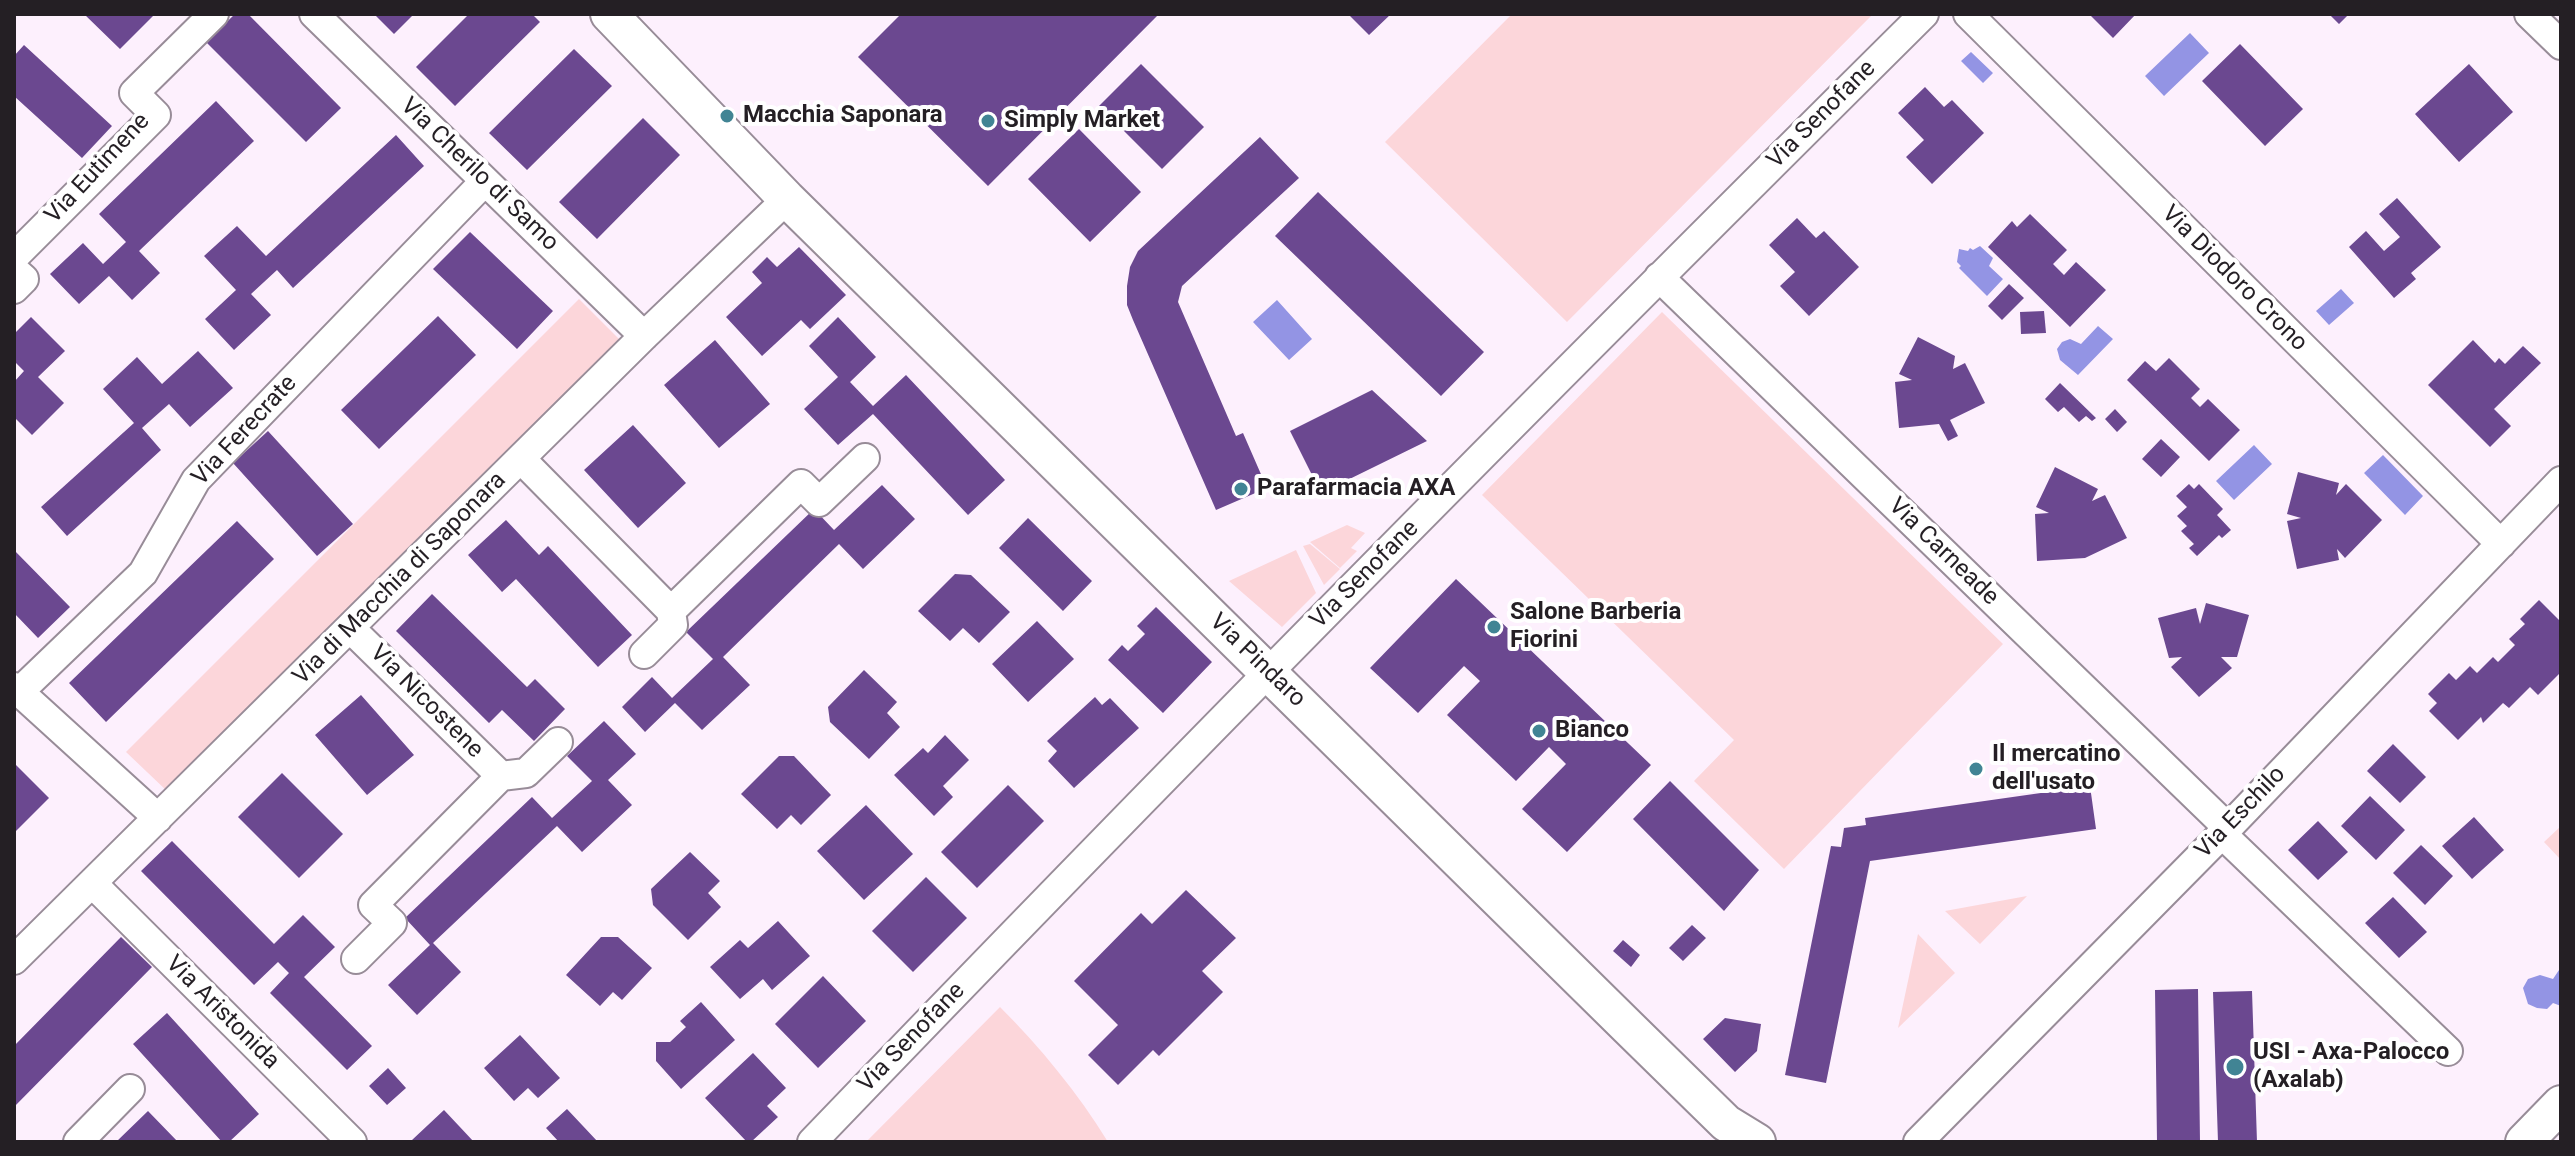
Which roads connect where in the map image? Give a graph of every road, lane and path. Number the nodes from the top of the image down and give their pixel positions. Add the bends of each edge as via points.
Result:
1 (214, 14) edge
2 (314, 14) edge
3 (609, 14) edge
4 (1924, 14) edge
5 (1968, 14) edge
6 (2529, 14) edge
7 (2561, 45) edge
8 (485, 181) junction
9 (787, 199) junction
10 (14, 257) edge
11 (14, 270) edge
12 (1659, 277) junction
13 (14, 289) edge
14 (644, 336) junction
15 (865, 458) dead end
16 (521, 459) junction
17 (2561, 481) edge
18 (2501, 544) junction
19 (671, 611) junction
20 (350, 628) junction
21 (644, 654) dead end
22 (1269, 673) junction
23 (17, 689) edge
24 (558, 742) dead end
25 (501, 776) junction
26 (158, 818) junction
27 (2224, 831) junction
28 (93, 884) junction
29 (356, 959) dead end
30 (14, 960) edge
31 (2448, 1051) dead end
32 (130, 1089) dead end
33 (2561, 1104) edge
34 (1732, 1133) edge
35 (2537, 1137) edge
36 (78, 1142) edge
37 (352, 1142) edge
38 (812, 1142) edge
39 (1757, 1142) edge
40 (1918, 1142) edge

1 - 10 street, Via Eutimene via 134,93 156,115
2 - 8 street, Via Cherilo di Samo
3 - 9 street, Via Pindaro
4 - 12 street, Via Senofane
5 - 18 street, Via Diodoro Crono
6 - 7 street
8 - 14 street, Via Cherilo di Samo
8 - 23 street, Via Ferecrate via 196,480 143,573
9 - 14 street, Via di Macchia di Saponara
9 - 22 street, Via Pindaro
11 - 13 street via 24,279
12 - 22 street, Via Senofane
12 - 27 street, Via Carneade
14 - 16 street, Via di Macchia di Saponara
15 - 19 street via 819,502 801,484
16 - 19 street
16 - 20 street, Via di Macchia di Saponara
17 - 18 street, Via Eschilo
18 - 27 street, Via Eschilo
19 - 21 street via 673,625
20 - 25 street, Via Nicostene
20 - 26 street, Via di Macchia di Saponara
22 - 34 street, Via Pindaro
22 - 38 street, Via Senofane
23 - 26 street
24 - 25 street, Via Nicostene via 526,773
25 - 29 street, Via Nicostene via 373,905 392,923
26 - 28 street, Via di Macchia di Saponara
27 - 31 street, Via Carneade
27 - 40 street, Via Eschilo
28 - 30 street, Via di Macchia di Saponara
28 - 37 street, Via Aristonida
32 - 36 street
33 - 35 street
34 - 39 street, Via Pindaro

